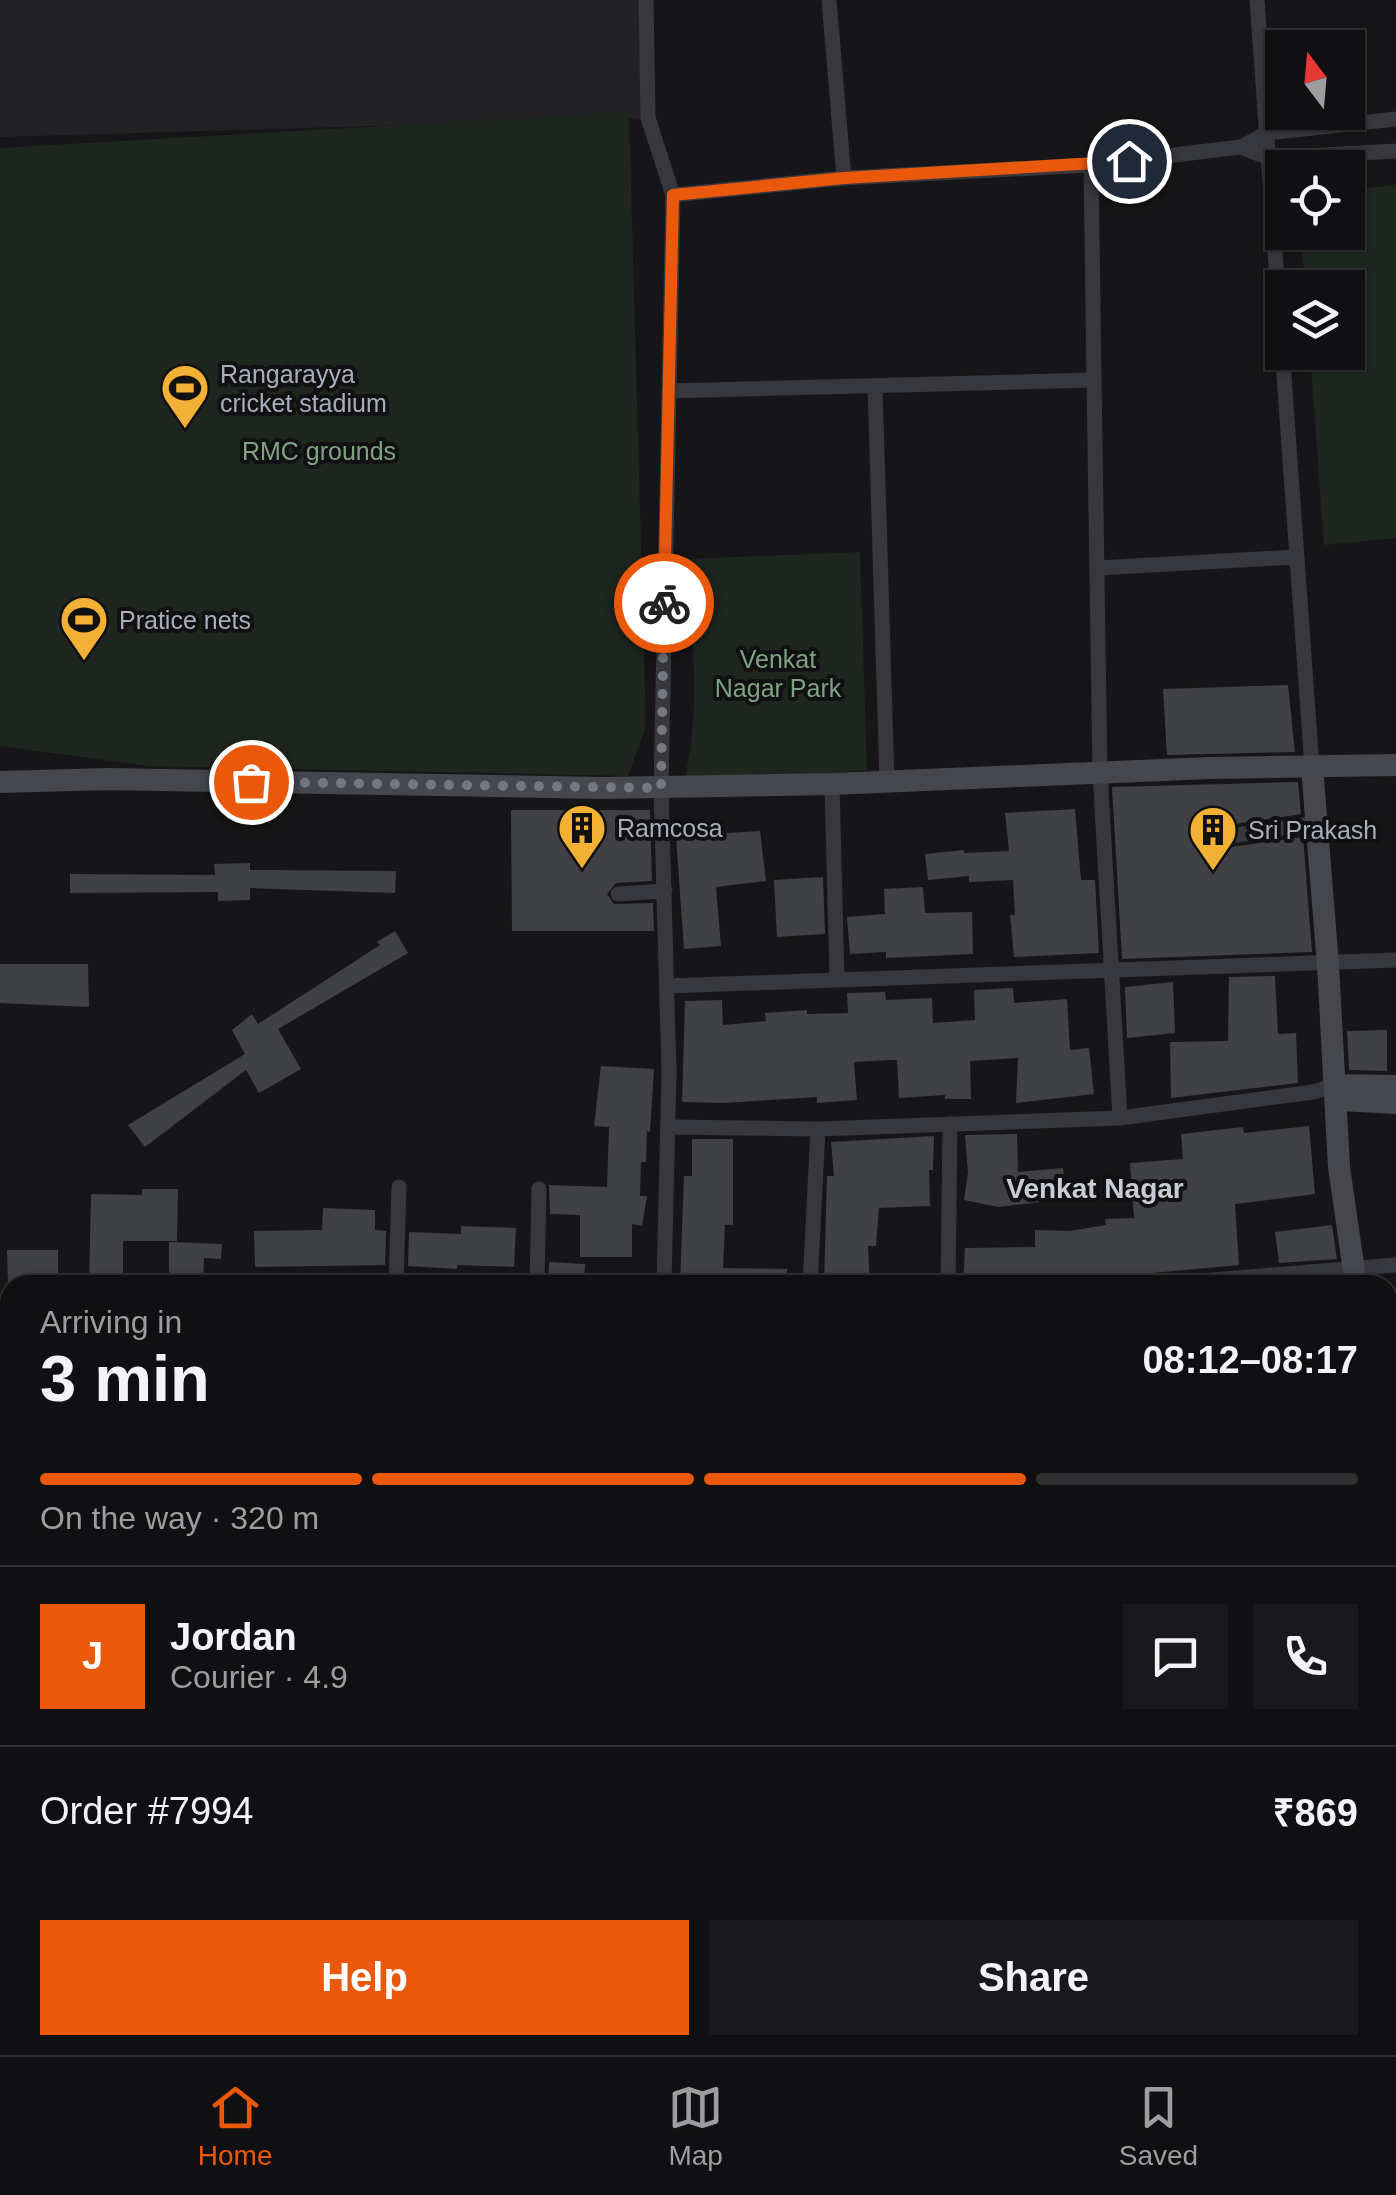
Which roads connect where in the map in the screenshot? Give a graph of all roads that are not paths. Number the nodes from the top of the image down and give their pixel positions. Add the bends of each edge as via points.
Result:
1 (646, 0) edge
2 (829, 0) edge
3 (1257, 0) edge
4 (1396, 119) edge
5 (1268, 132) junction
6 (1240, 147) junction
7 (1269, 150) edge
8 (1396, 151) edge
9 (1365, 153) edge
10 (1265, 156) edge
11 (1091, 165) junction
12 (844, 178) junction
13 (673, 195) junction
14 (1275, 250) edge
15 (1094, 380) junction
16 (875, 386) junction
17 (668, 391) junction
18 (1296, 557) junction
19 (1097, 568) junction
20 (1396, 765) edge
21 (1312, 767) junction
22 (1100, 772) junction
23 (888, 781) junction
24 (0, 782) edge
25 (832, 784) junction
26 (661, 788) junction
27 (1317, 823) junction
28 (1230, 836) dead end
29 (665, 891) junction
30 (618, 894) dead end
31 (1396, 960) edge
32 (1328, 965) junction
33 (1112, 969) junction
34 (837, 980) junction
35 (668, 986) junction
36 (1396, 1086) edge
37 (1328, 1092) junction
38 (1396, 1103) edge
39 (1120, 1118) junction
40 (950, 1124) junction
41 (668, 1127) junction
42 (818, 1129) junction
43 (399, 1187) dead end
44 (539, 1189) dead end
45 (1396, 1265) edge
46 (396, 1275) edge
47 (537, 1275) edge
48 (664, 1275) edge
49 (811, 1275) edge
50 (948, 1275) edge
51 (1355, 1275) edge
52 (1362, 1275) edge

1 - 13 street via 648,118
2 - 12 street
3 - 5 street
4 - 5 street
5 - 6 street
5 - 7 street
6 - 10 street
6 - 11 street
8 - 9 street
11 - 12 street
11 - 15 street
12 - 13 street
13 - 17 street
14 - 18 street
15 - 16 street
15 - 19 street
16 - 17 street
16 - 23 street
17 - 26 street
18 - 19 street
18 - 21 street
19 - 22 street
20 - 21 street
21 - 22 street
21 - 27 street
22 - 23 street
22 - 33 street
23 - 25 street
24 - 26 street
25 - 26 street
25 - 34 street
26 - 29 street
27 - 28 street
27 - 32 street
29 - 30 street
29 - 35 street
31 - 32 street
32 - 33 street
32 - 37 street
33 - 34 street
33 - 39 street
34 - 35 street
35 - 41 street
36 - 37 street
37 - 38 street
37 - 39 street
37 - 51 street
39 - 40 street
40 - 42 street
40 - 50 street
41 - 42 street
41 - 48 street
42 - 49 street
43 - 46 street
44 - 47 street
45 - 52 street

